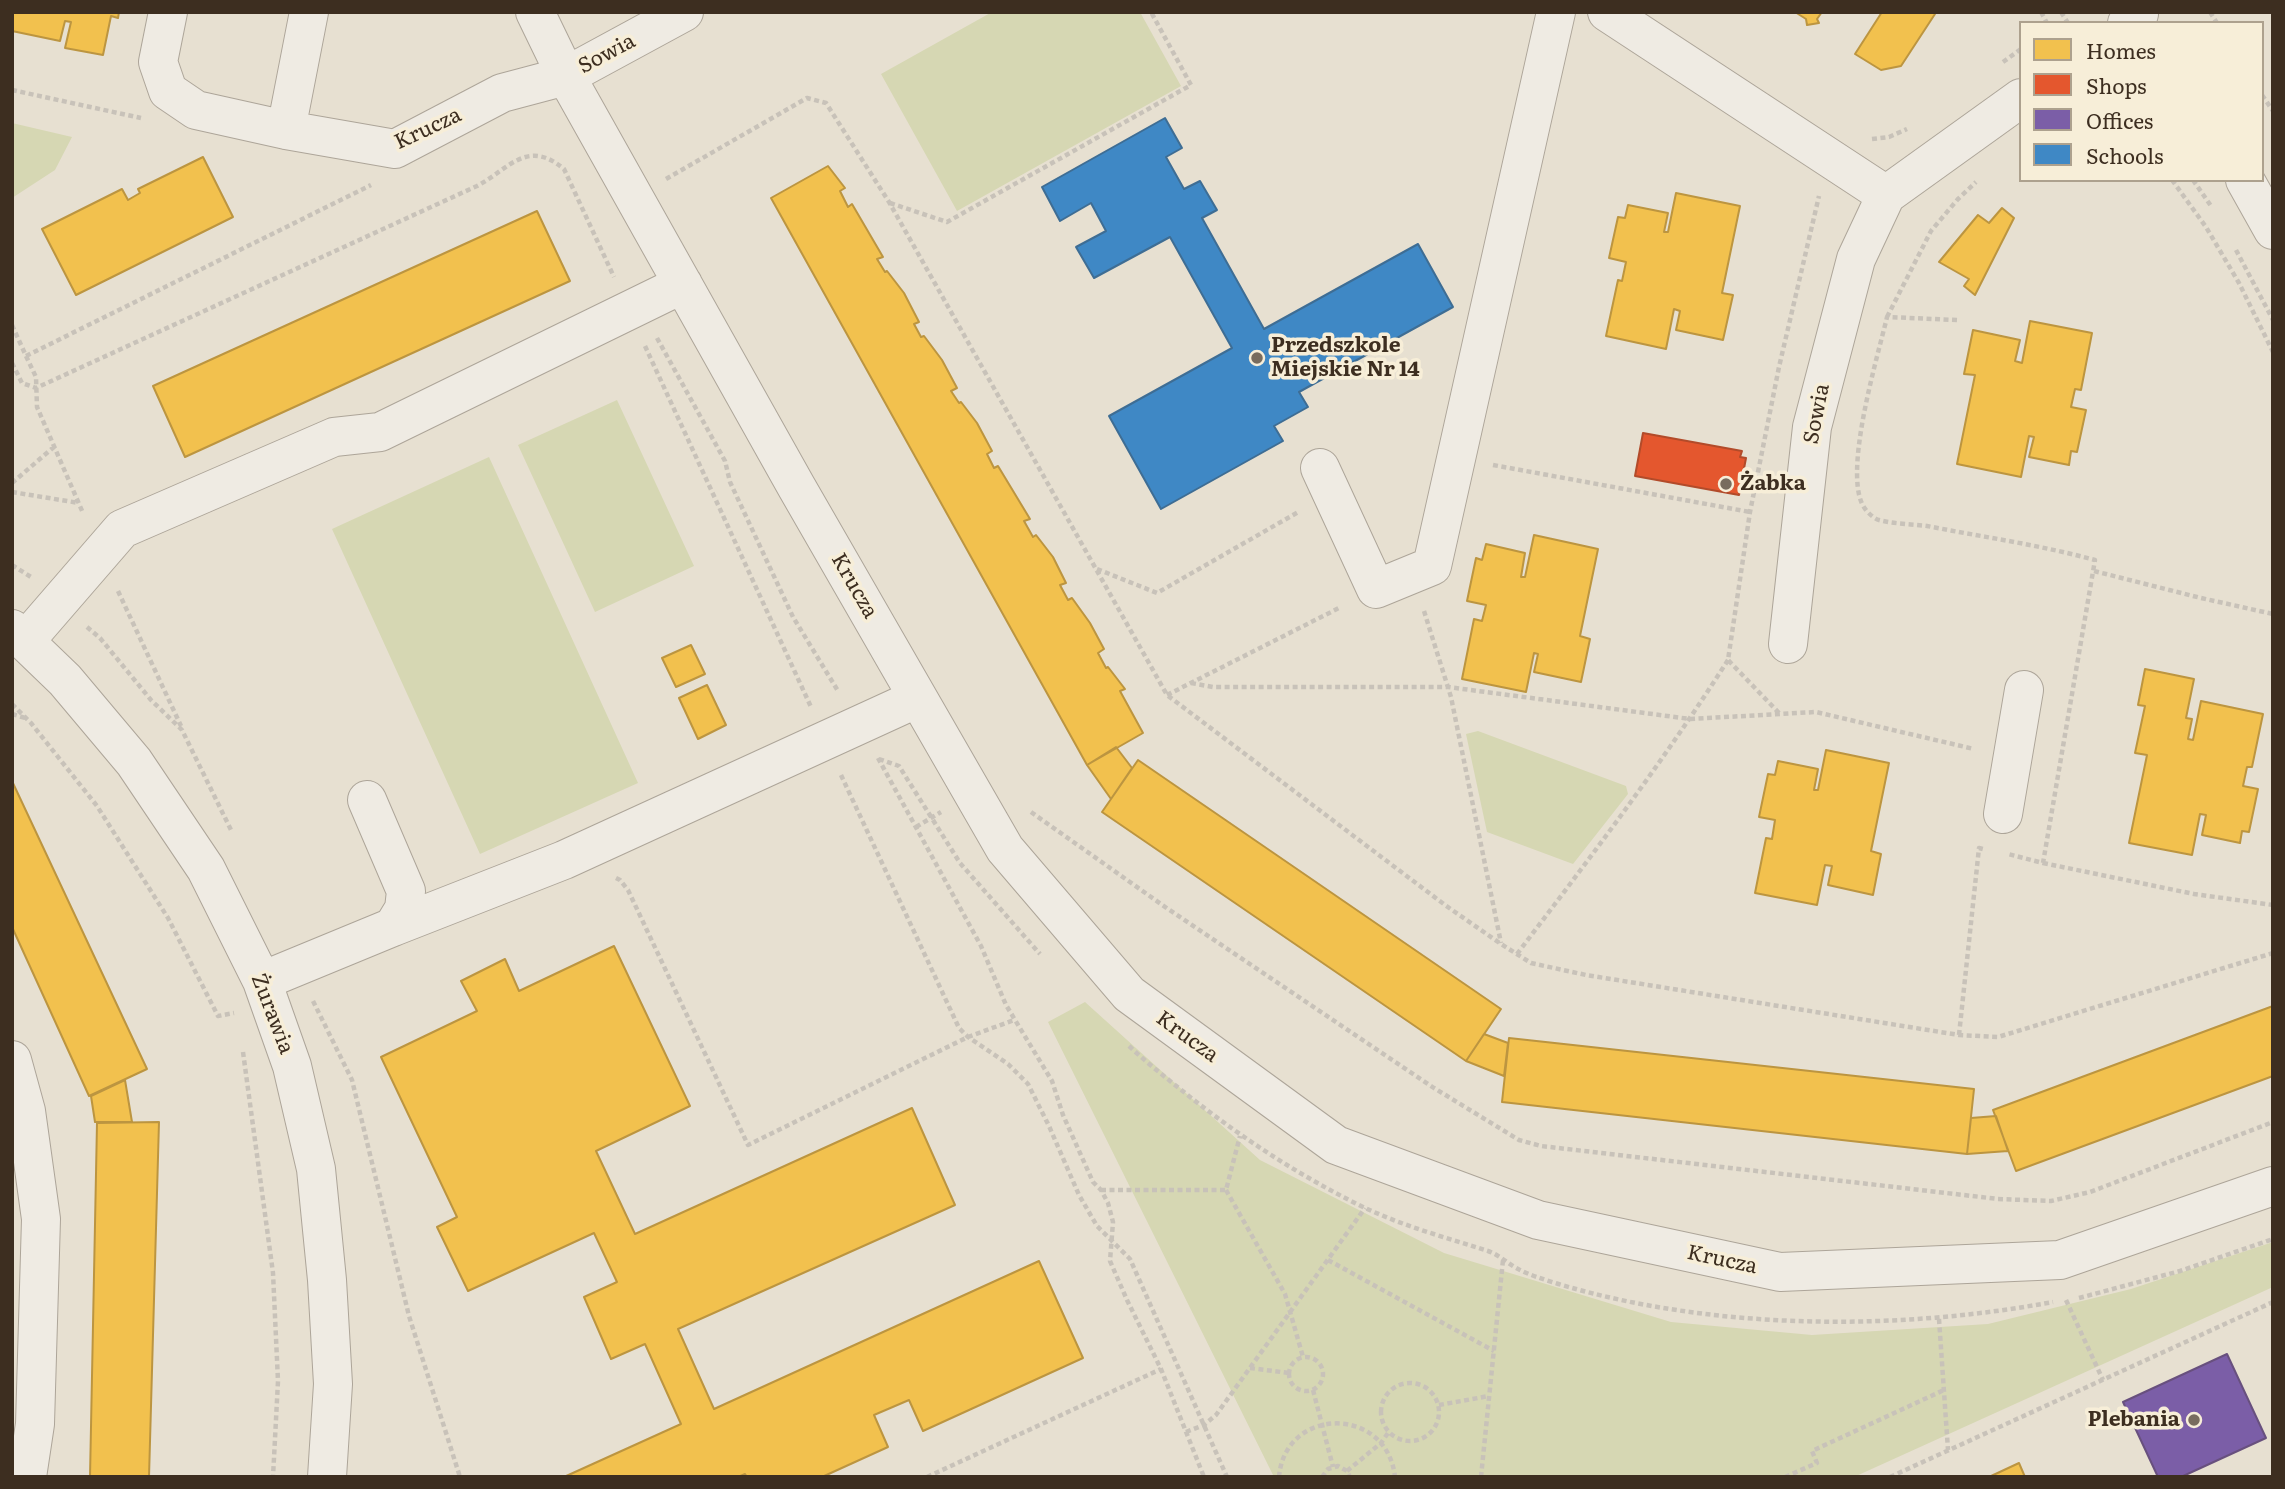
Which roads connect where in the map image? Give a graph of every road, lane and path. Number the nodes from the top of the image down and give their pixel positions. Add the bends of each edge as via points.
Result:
1 (168, 12) edge
2 (309, 12) edge
3 (535, 12) edge
4 (684, 12) edge
5 (1151, 12) edge
6 (1556, 12) edge
7 (1607, 12) edge
8 (2061, 12) edge
9 (2066, 20) edge
10 (2019, 50) edge
11 (1999, 65) dead end
12 (566, 76) junction
13 (2019, 99) edge
14 (1911, 127) dead end
15 (286, 130) junction
16 (1861, 136) dead end
17 (1984, 174) dead end
18 (665, 179) dead end
19 (2173, 182) edge
20 (2194, 182) edge
21 (2246, 182) edge
22 (375, 183) dead end
23 (1886, 195) junction
24 (889, 202) junction
25 (2213, 208) dead end
26 (2273, 230) edge
27 (2233, 243) dead end
28 (683, 284) junction
29 (635, 308) junction
30 (1887, 317) junction
31 (1957, 320) dead end
32 (2273, 320) edge
33 (12, 325) edge
34 (2273, 352) edge
35 (12, 363) edge
36 (55, 446) dead end
37 (1508, 468) dead end
38 (1326, 480) joint
39 (12, 483) edge
40 (12, 492) edge
41 (79, 503) dead end
42 (1750, 512) dead end
43 (1096, 569) junction
44 (2094, 570) junction
45 (1411, 574) junction
46 (1376, 589) junction
47 (2273, 614) edge
48 (19, 634) edge
49 (1788, 644) dead end
50 (1728, 660) dead end
51 (1191, 682) junction
52 (1448, 687) junction
53 (2024, 690) dead end
54 (1167, 695) junction
55 (918, 698) junction
56 (12, 704) edge
57 (12, 714) edge
58 (26, 719) junction
59 (1690, 719) junction
60 (864, 724) junction
61 (826, 740) junction
62 (2013, 756) junction
63 (367, 800) dead end
64 (1024, 806) dead end
65 (2003, 814) dead end
66 (1992, 851) dead end
67 (2005, 854) dead end
68 (2043, 863) junction
69 (610, 875) dead end
70 (2273, 905) edge
71 (393, 927) junction
72 (1501, 944) junction
73 (2273, 953) edge
74 (1517, 954) junction
75 (266, 995) junction
76 (315, 1005) dead end
77 (232, 1014) junction
78 (1014, 1020) junction
79 (235, 1024) dead end
80 (1959, 1035) junction
81 (968, 1037) junction
82 (241, 1045) dead end
83 (12, 1060) edge
84 (2273, 1122) edge
85 (1240, 1136) dead end
86 (2273, 1186) edge
87 (1101, 1190) junction
88 (1226, 1190) junction
89 (1365, 1208) dead end
90 (1112, 1240) junction
91 (1328, 1260) junction
92 (1503, 1260) dead end
93 (2066, 1300) dead end
94 (2273, 1302) edge
95 (1289, 1314) junction
96 (1938, 1319) dead end
97 (1494, 1351) junction
98 (1303, 1357) junction
99 (1250, 1368) junction
100 (1161, 1369) junction
101 (1289, 1373) junction
102 (2103, 1380) junction
103 (1313, 1390) junction
104 (1944, 1390) junction
105 (1489, 1396) junction
106 (1439, 1405) junction
107 (1321, 1424) junction
108 (1204, 1425) junction
109 (1186, 1432) junction
110 (1388, 1433) junction
111 (1381, 1443) junction
112 (1948, 1450) junction
113 (1333, 1467) junction
114 (1347, 1471) junction
115 (27, 1477) edge
116 (273, 1477) edge
117 (327, 1477) edge
118 (927, 1477) edge
119 (1204, 1477) edge
120 (1227, 1477) edge
121 (1279, 1477) edge
122 (1322, 1477) edge
123 (1350, 1477) edge
124 (1395, 1477) edge
125 (1481, 1477) edge
126 (1785, 1477) edge
127 (1890, 1477) edge

1 - 15 street, Krucza via 158,62 168,90 196,110
2 - 15 street
3 - 12 street, Krucza
4 - 12 street, Sowia
5 - 24 path via 1191,85 947,222
6 - 45 street via 1432,566
7 - 23 street
8 - 9 path
10 - 11 path
12 - 15 street, Krucza via 502,93 395,149
12 - 28 street, Krucza
13 - 23 street, Sowia
14 - 16 path via 1888,137
17 - 30 path via 1931,231
18 - 24 path via 807,98 826,103
19 - 34 path via 2207,227
20 - 25 path
21 - 26 street
22 - 33 path via 26,356
23 - 49 street, Sowia via 1856,259 1812,427
24 - 43 path
27 - 32 path
28 - 29 street
28 - 55 street, Krucza
29 - 35 path via 564,169 554,160 528,156 477,186 36,387 22,383
29 - 48 street via 380,432 334,437 122,529
29 - 60 path via 725,461 730,482 793,617
29 - 61 path
30 - 31 path
30 - 44 path via 1864,409 1856,467 1864,509 1877,520 2095,560
36 - 39 path
37 - 42 path
38 - 43 path via 1157,593
38 - 46 street
40 - 41 path
43 - 54 path
44 - 47 path
44 - 68 path
45 - 46 street
45 - 52 path
46 - 51 path
48 - 75 street, Żurawia via 134,762 206,869
50 - 59 path
51 - 52 path via 1213,687
51 - 54 path
52 - 59 path
52 - 72 path
53 - 62 street
54 - 72 path
55 - 60 street
55 - 86 street, Krucza via 1005,849 1129,994 1336,1145 1538,1220 1780,1272 2060,1260
56 - 58 path
57 - 58 path
58 - 77 path via 97,806 168,918 218,1016
59 - 62 path via 1816,712
59 - 74 path
60 - 61 street
60 - 78 path via 981,946
61 - 71 street via 564,860
61 - 81 path via 959,1028
62 - 65 street
63 - 71 street via 406,891 404,909
64 - 84 path via 1422,1080 1519,1140 1541,1146 1998,1199 2051,1201 2090,1192
66 - 80 path via 1979,848
67 - 68 path
68 - 70 path
69 - 81 path via 628,890 748,1145
71 - 75 street
72 - 74 path
73 - 80 path via 1998,1038
74 - 80 path via 1531,963 1586,975
75 - 76 path
75 - 77 path
75 - 117 street, Żurawia via 292,1066 316,1169 333,1384
77 - 79 path
78 - 81 path
78 - 87 path via 1052,1081 1093,1182
81 - 90 path via 1028,1084 1079,1195 1097,1226
82 - 116 path via 273,1273 278,1381
83 - 115 street via 26,1111 41,1219 35,1424
85 - 88 path
87 - 88 path
87 - 90 path via 1113,1222
88 - 95 path via 1285,1294
89 - 91 path
90 - 100 path via 1110,1261
90 - 108 path via 1130,1259
91 - 95 path
91 - 97 path
92 - 97 path
93 - 102 path
94 - 102 path
95 - 98 path
95 - 99 path
96 - 104 path
97 - 105 path
98 - 101 path
98 - 103 path via 1322,1366 1321,1383
99 - 101 path
99 - 108 path
100 - 109 path
100 - 118 path
101 - 103 path via 1296,1388
102 - 112 path
103 - 107 path
104 - 112 path
104 - 126 path via 1812,1451 1817,1463
105 - 106 path
105 - 125 path
106 - 110 path via 1439,1421 1427,1437 1406,1442
106 - 110 path via 1425,1386 1398,1385 1381,1407
107 - 111 path via 1357,1426
107 - 113 path
107 - 121 path via 1289,1447
108 - 109 path
108 - 120 path
109 - 119 path
110 - 111 path
111 - 114 path
111 - 124 path
112 - 127 path
113 - 114 path
113 - 122 path
114 - 123 path

